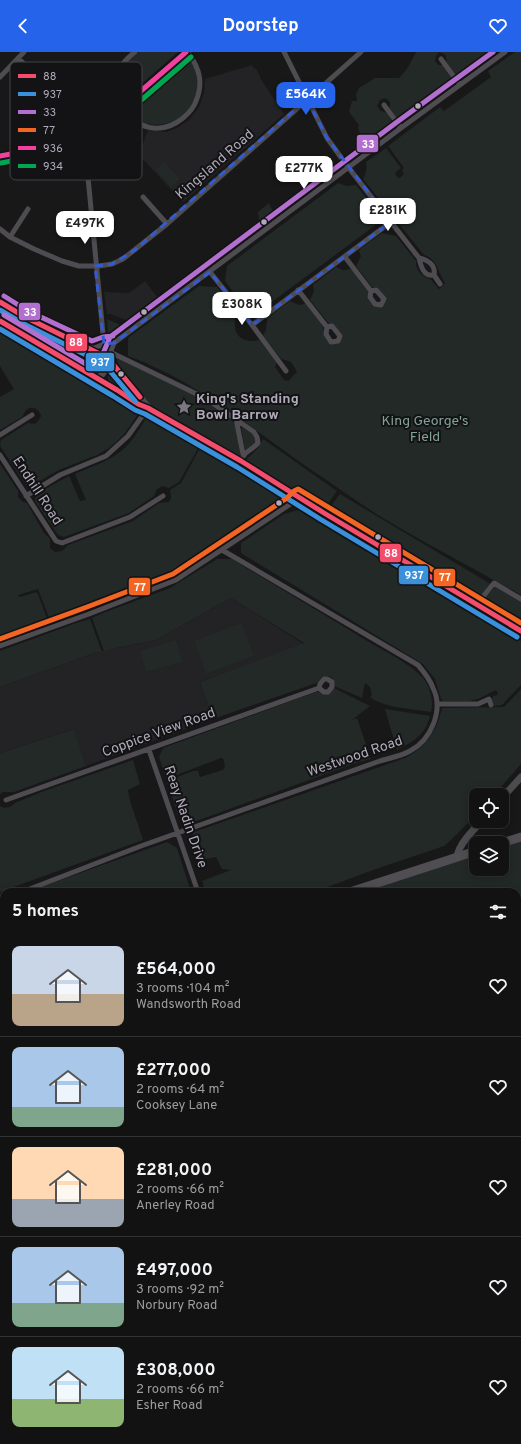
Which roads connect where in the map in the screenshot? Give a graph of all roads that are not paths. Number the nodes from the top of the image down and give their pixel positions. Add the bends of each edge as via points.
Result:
1 (24, 52) edge
2 (135, 52) edge
3 (187, 52) edge
4 (284, 52) edge
5 (361, 52) edge
6 (505, 52) edge
7 (18, 58) junction
8 (441, 59) dead end
9 (14, 62) edge
10 (22, 62) edge
11 (123, 62) edge
12 (10, 66) edge
13 (0, 77) edge
14 (460, 85) junction
15 (142, 91) edge
16 (307, 99) junction
17 (384, 105) dead end
18 (142, 125) edge
19 (401, 128) junction
20 (10, 154) edge
21 (0, 156) edge
22 (348, 168) junction
23 (88, 180) edge
24 (143, 197) dead end
25 (28, 209) dead end
26 (391, 222) junction
27 (166, 224) junction
28 (0, 229) edge
29 (10, 236) junction
30 (345, 256) junction
31 (419, 258) junction
32 (96, 266) junction
33 (210, 272) junction
34 (434, 275) junction
35 (440, 284) dead end
36 (298, 290) junction
37 (371, 291) dead end
38 (0, 302) edge
39 (0, 321) edge
40 (252, 325) junction
41 (327, 327) dead end
42 (114, 343) junction
43 (104, 344) junction
44 (92, 349) junction
45 (109, 355) junction
46 (286, 371) dead end
47 (85, 372) junction
48 (98, 379) junction
49 (148, 408) junction
50 (32, 415) dead end
51 (236, 419) junction
52 (0, 435) edge
53 (0, 455) edge
54 (242, 458) junction
55 (26, 496) junction
56 (163, 496) dead end
57 (298, 496) junction
58 (222, 550) junction
59 (521, 599) edge
60 (477, 604) junction
61 (521, 630) edge
62 (0, 646) edge
63 (319, 688) dead end
64 (491, 700) dead end
65 (437, 704) junction
66 (149, 750) junction
67 (521, 777) edge
68 (509, 790) edge
69 (6, 800) dead end
70 (476, 828) edge
71 (179, 832) junction
72 (521, 837) edge
73 (509, 841) edge
74 (469, 853) edge
75 (461, 856) junction
76 (32, 888) edge
77 (197, 888) edge
78 (362, 888) edge

1 - 7 street
2 - 11 street
3 - 15 street
3 - 18 street via 198,68 200,83 194,105 186,116 166,128
4 - 16 street
5 - 16 street, Kingsland Road
6 - 14 street
7 - 9 street
7 - 10 street
8 - 14 street
12 - 13 street
14 - 19 street
16 - 22 street via 327,138
16 - 27 street, Kingsland Road
17 - 19 street
19 - 22 street
20 - 21 street
22 - 26 street
22 - 33 street
23 - 32 street
24 - 27 street
25 - 29 street
26 - 30 street
26 - 31 street
27 - 32 street, Kingsland Road via 123,259 112,264
28 - 29 street, Kingsland Road
29 - 32 street, Kingsland Road via 62,261 79,266
30 - 36 street
30 - 37 street
31 - 34 street via 432,265
31 - 34 street via 426,274
32 - 43 street
33 - 40 street
33 - 42 street
34 - 35 street
36 - 40 street
36 - 41 street
38 - 44 main road
39 - 47 main road
40 - 46 street
42 - 43 street
42 - 45 street
43 - 44 street
44 - 45 main road
44 - 47 main road
45 - 48 main road via 106,370
45 - 49 main road
45 - 51 street via 205,398
47 - 48 main road
48 - 49 main road
49 - 54 main road
49 - 55 street via 128,436 106,456 60,475
50 - 52 street
51 - 54 street
51 - 54 street via 254,432 258,443
53 - 55 street, Endhill Road
54 - 57 main road
55 - 56 street, Endhill Road via 56,541 62,543 130,517
57 - 58 street via 292,503
57 - 60 main road
58 - 62 street via 176,580
58 - 65 street, Westwood Road via 418,665 434,689
59 - 60 street via 494,583
60 - 61 main road
63 - 66 street, Coppice View Road
64 - 65 street via 478,704
65 - 71 street, Westwood Road via 430,732 421,744 411,751
66 - 69 street, Coppice View Road
66 - 71 street, Reay Nadin Drive
67 - 68 main road
70 - 75 main road via 459,849
71 - 76 street, Westwood Road
71 - 77 street, Reay Nadin Drive
72 - 73 highway
74 - 75 highway
75 - 78 highway

